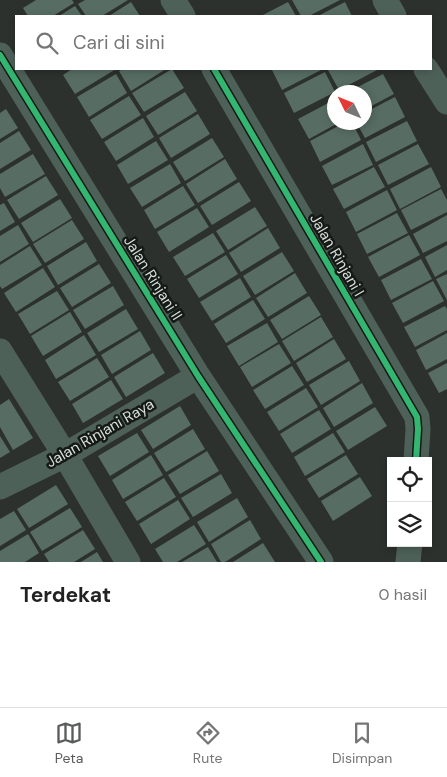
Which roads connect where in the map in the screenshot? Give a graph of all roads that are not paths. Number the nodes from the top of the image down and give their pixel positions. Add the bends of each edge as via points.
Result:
1 (173, 0) edge
2 (385, 0) edge
3 (182, 15) edge
4 (393, 15) edge
5 (0, 55) edge
6 (215, 70) edge
7 (427, 70) edge
8 (447, 102) edge
9 (0, 350) edge
10 (198, 376) junction
11 (65, 455) junction
12 (416, 457) edge
13 (0, 487) edge
14 (410, 547) edge
15 (128, 562) edge
16 (321, 562) edge
17 (408, 562) edge

1 - 3 street
2 - 4 street
5 - 10 street, Jalan Rinjani II
6 - 12 street, Jalan Rinjani I via 417,417
7 - 8 street
9 - 11 street
10 - 11 street, Jalan Rinjani Raya
10 - 16 street, Jalan Rinjani II
11 - 13 street, Jalan Rinjani Raya
11 - 15 street
14 - 17 street

